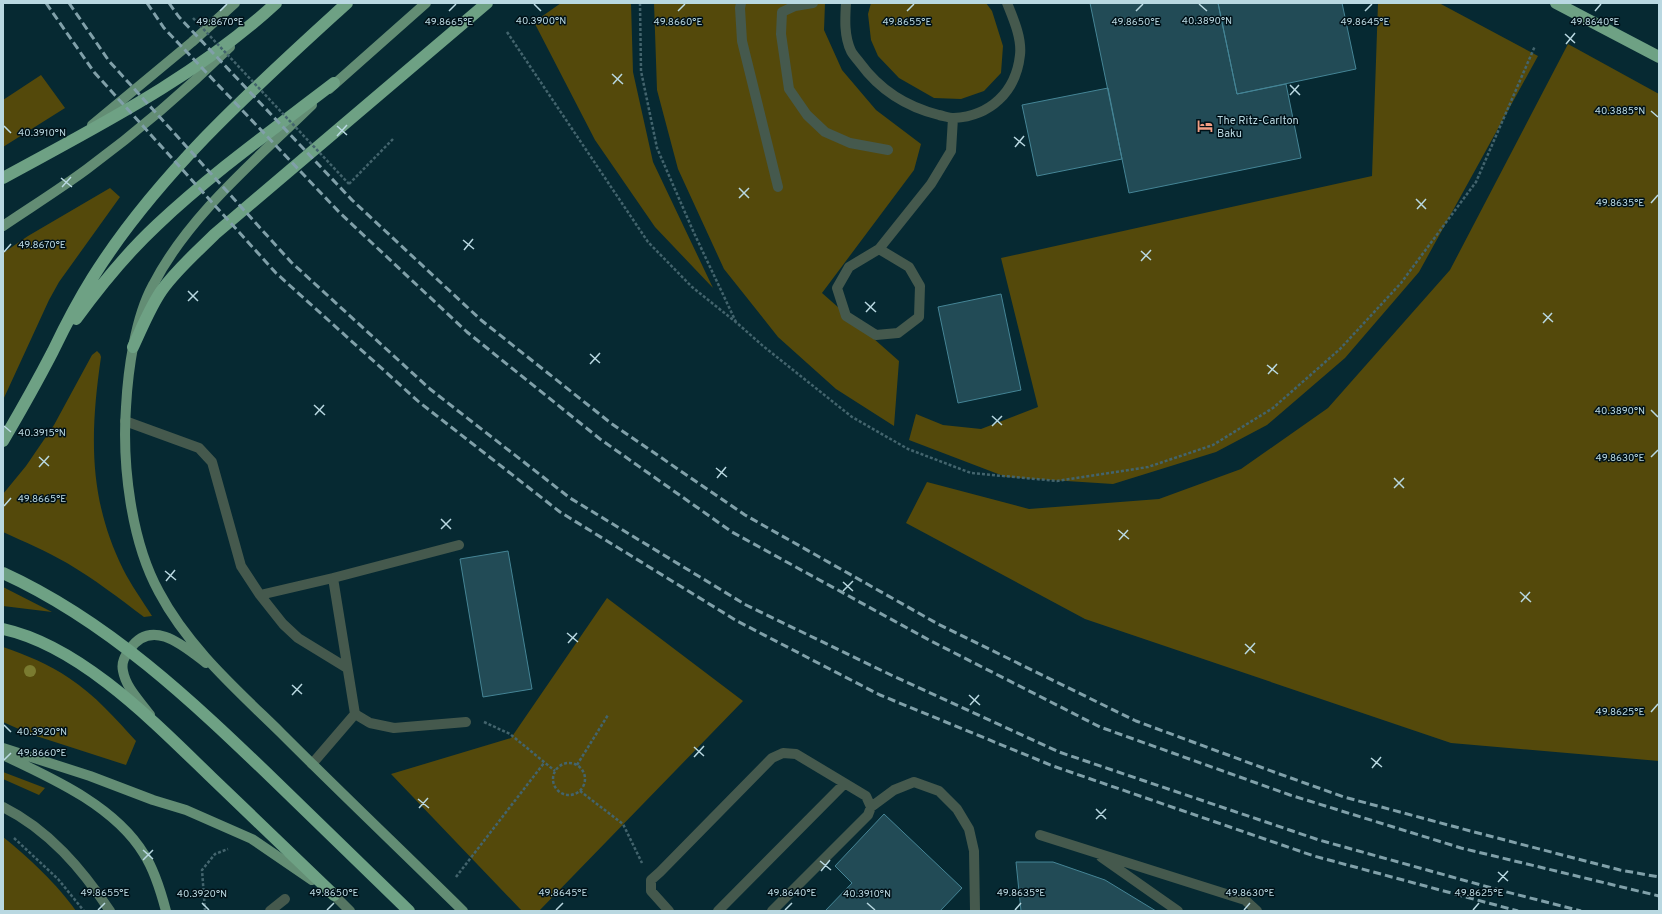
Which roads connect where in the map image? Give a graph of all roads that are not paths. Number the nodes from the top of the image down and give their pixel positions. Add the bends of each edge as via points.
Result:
1 (235, 3) edge
2 (276, 3) edge
3 (347, 3) edge
4 (426, 3) edge
5 (487, 3) edge
6 (741, 3) edge
7 (813, 3) edge
8 (846, 3) edge
9 (1007, 3) edge
10 (1556, 3) edge
11 (782, 7) edge
12 (256, 22) junction
13 (1659, 57) edge
14 (334, 83) junction
15 (953, 118) junction
16 (72, 140) junction
17 (888, 150) dead end
18 (3, 178) edge
19 (778, 187) dead end
20 (3, 226) edge
21 (879, 249) junction
22 (134, 347) junction
23 (52, 352) junction
24 (125, 421) junction
25 (3, 441) edge
26 (459, 545) dead end
27 (3, 573) edge
28 (332, 578) junction
29 (260, 595) junction
30 (3, 629) edge
31 (347, 668) junction
32 (222, 675) junction
33 (355, 714) junction
34 (466, 722) road end
35 (161, 730) junction
36 (3, 748) edge
37 (3, 755) edge
38 (312, 764) junction
39 (844, 784) junction
40 (3, 807) edge
41 (871, 807) junction
42 (1040, 835) dead end
43 (1095, 852) junction
44 (334, 895) junction
45 (285, 899) dead end
46 (110, 911) edge
47 (166, 911) edge
48 (270, 911) edge
49 (350, 911) edge
50 (409, 911) edge
51 (462, 911) edge
52 (670, 911) edge
53 (718, 911) edge
54 (772, 911) edge
55 (975, 911) edge
56 (1178, 911) edge
57 (1257, 911) edge

1 - 16 main road via 163,67
2 - 12 highway
3 - 23 highway via 218,125 156,192 93,277
4 - 14 main road
5 - 22 highway via 192,256 161,290
6 - 19 lane via 742,42
7 - 11 lane
8 - 15 lane via 844,24 851,51 867,73 904,102 922,111
9 - 15 lane via 1016,25 1020,55 1014,81 1000,100 978,114
10 - 13 highway
11 - 17 lane via 781,34 789,89 807,115 825,132 850,144
12 - 16 highway via 173,82
12 - 20 main road via 128,138
14 - 22 main road via 220,195 177,246 152,286 142,310
14 - 23 highway via 220,171 156,225 107,279
15 - 21 lane via 951,151 931,184
16 - 18 highway
21 - 21 lane via 849,267 837,288 846,316 876,334 898,333 919,316 920,286 909,267
22 - 24 main road
23 - 25 highway
24 - 29 lane via 199,448 206,454 212,462 241,566
24 - 32 main road via 130,500 141,547 158,590 180,627
26 - 28 lane
27 - 50 highway, bridge via 56,600 102,630 183,694
28 - 29 lane
28 - 31 lane
29 - 31 lane via 298,638
30 - 35 highway via 49,646 76,660
31 - 33 lane
32 - 35 main road via 175,640 155,634 143,637 133,644 123,658 122,670 128,685
32 - 38 main road
33 - 34 lane via 370,723 394,728
33 - 38 lane
35 - 44 highway
36 - 44 main road via 186,810 252,839
37 - 47 main road via 38,771 108,814 144,854 159,885
38 - 51 main road
39 - 41 lane via 866,796
39 - 52 lane via 796,754 784,753 772,758 651,880 651,891
39 - 53 lane
40 - 46 main road via 40,830 66,855 90,882
41 - 54 lane via 868,815
41 - 55 lane via 894,790 914,782 939,791 957,809 969,829 974,851
42 - 43 lane
43 - 56 lane
43 - 57 lane via 1245,900
44 - 49 main road
45 - 48 lane

